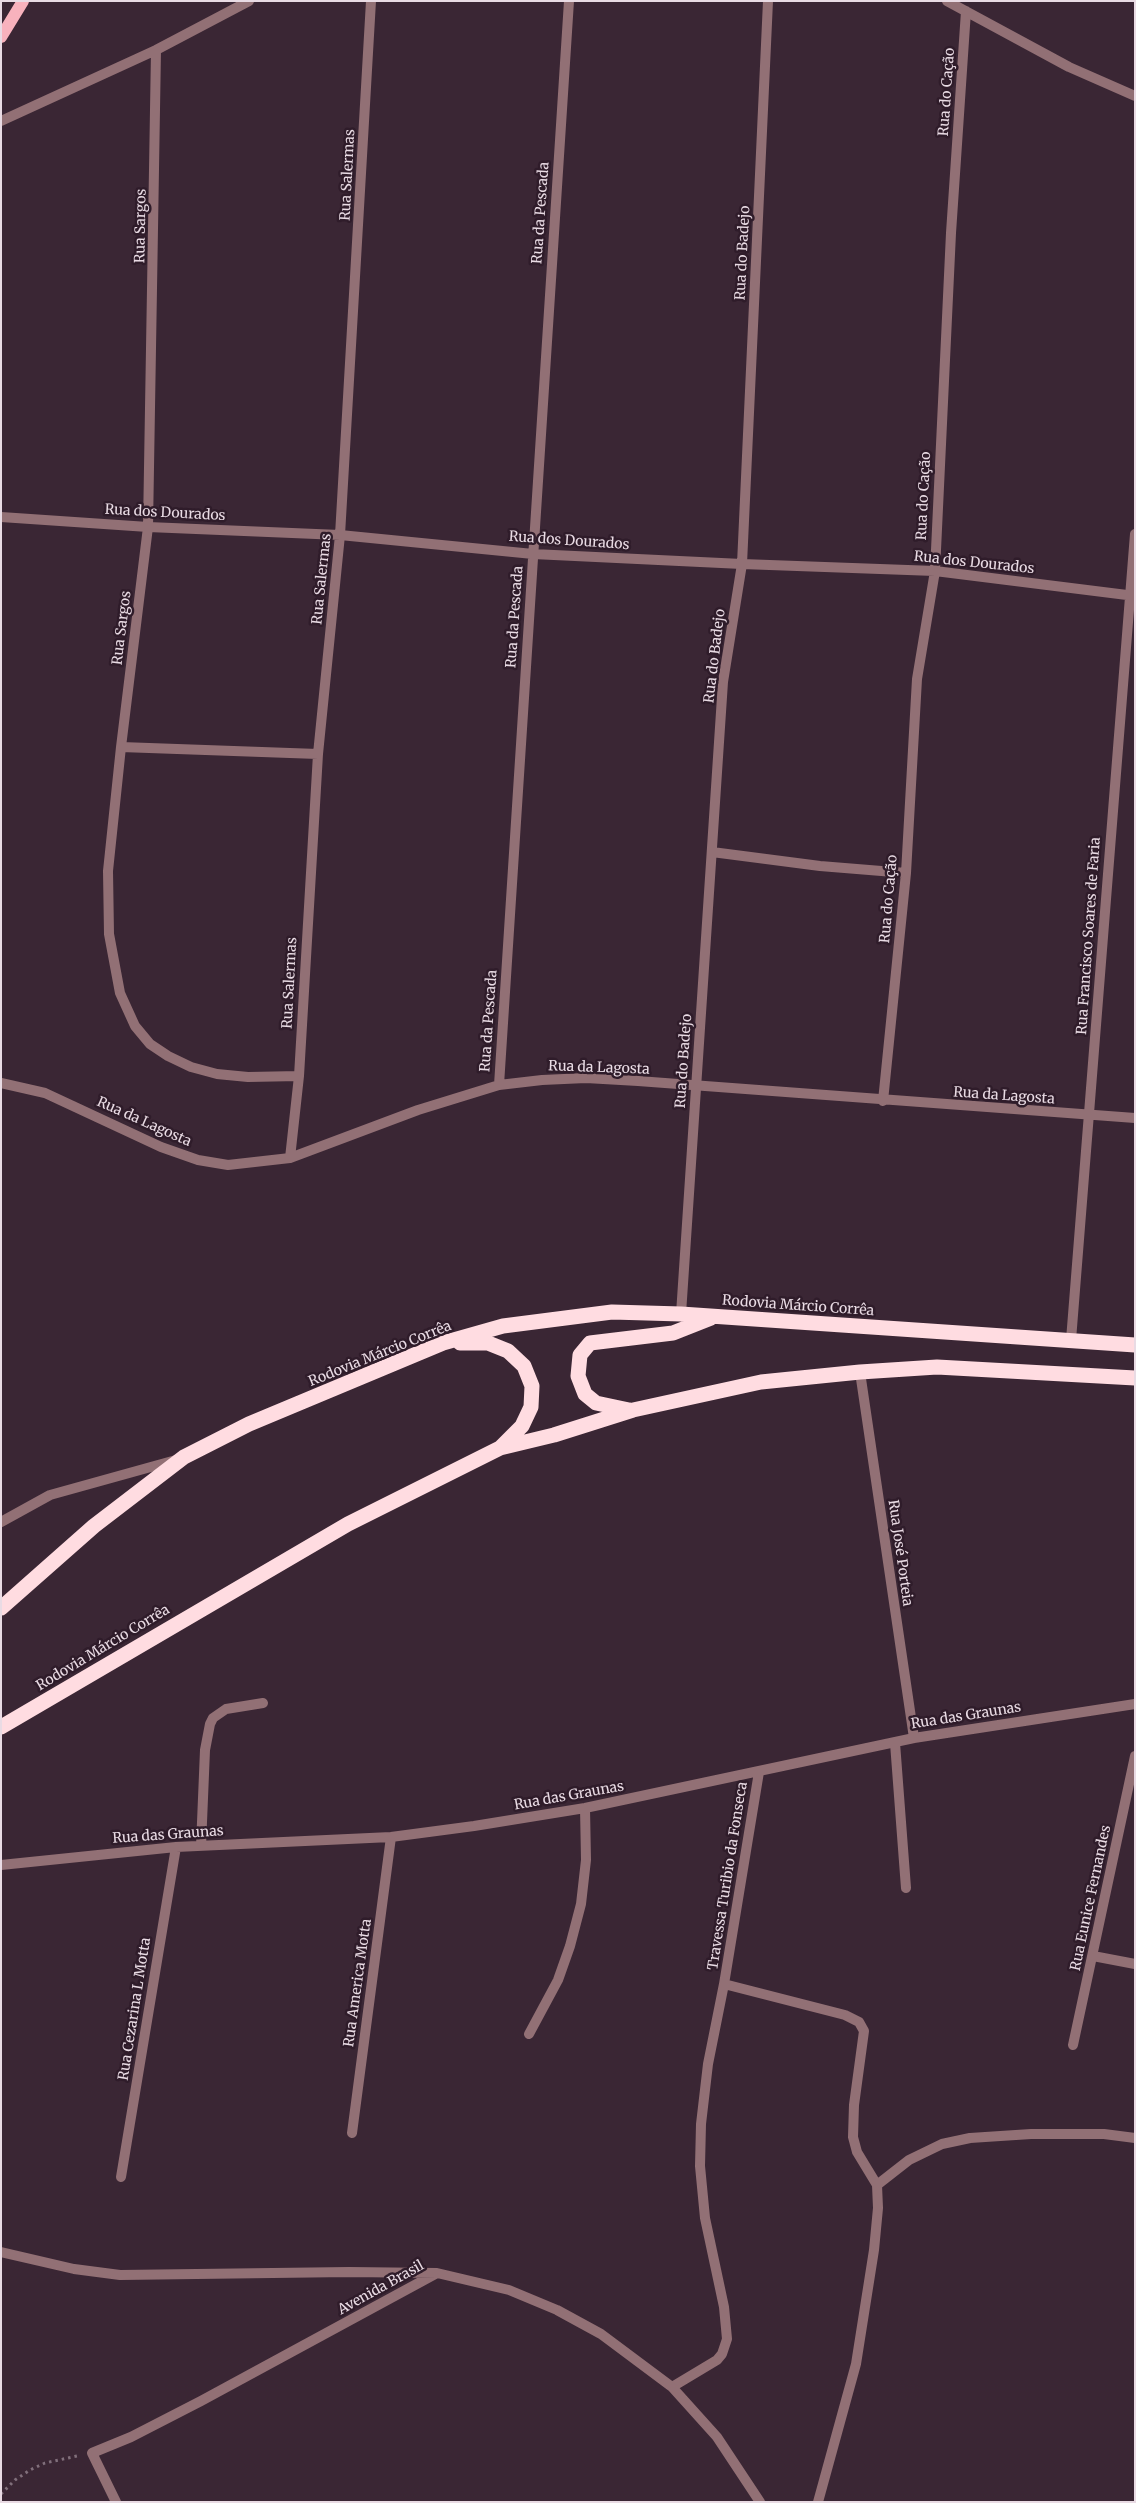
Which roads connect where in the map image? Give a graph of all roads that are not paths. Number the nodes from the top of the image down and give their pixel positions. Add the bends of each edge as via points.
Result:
1 (23, 1) edge
2 (249, 1) edge
3 (370, 1) edge
4 (570, 1) edge
5 (768, 1) edge
6 (947, 1) edge
7 (966, 11) junction
8 (1, 37) edge
9 (156, 50) junction
10 (1135, 96) edge
11 (1, 121) edge
12 (1, 517) edge
13 (148, 527) junction
14 (340, 534) junction
15 (1135, 534) edge
16 (532, 554) junction
17 (742, 564) junction
18 (935, 571) junction
19 (1132, 596) edge
20 (121, 747) junction
21 (318, 754) junction
22 (712, 852) junction
23 (906, 872) junction
24 (299, 1076) junction
25 (1, 1083) edge
26 (499, 1085) junction
27 (695, 1087) junction
28 (883, 1101) junction
29 (1089, 1116) junction
30 (1135, 1118) edge
31 (290, 1158) junction
32 (681, 1314) junction
33 (718, 1316) junction
34 (1071, 1340) junction
35 (443, 1343) junction
36 (1135, 1345) edge
37 (860, 1372) junction
38 (1135, 1378) edge
39 (633, 1410) junction
40 (500, 1448) junction
41 (184, 1457) junction
42 (1, 1522) edge
43 (1, 1608) edge
44 (263, 1703) dead end
45 (1135, 1704) edge
46 (1, 1727) edge
47 (914, 1738) junction
48 (895, 1743) junction
49 (1135, 1756) edge
50 (759, 1772) junction
51 (585, 1808) junction
52 (391, 1837) junction
53 (201, 1846) junction
54 (176, 1847) junction
55 (1, 1865) edge
56 (906, 1888) dead end
57 (1094, 1956) junction
58 (1135, 1964) edge
59 (724, 1984) junction
60 (529, 2034) dead end
61 (1073, 2044) dead end
62 (352, 2133) dead end
63 (1135, 2138) edge
64 (121, 2176) dead end
65 (877, 2185) junction
66 (1, 2252) edge
67 (437, 2273) junction
68 (672, 2387) junction
69 (116, 2502) edge
70 (760, 2502) edge
71 (818, 2502) edge

1 - 8 main road
2 - 9 street
3 - 14 street, Rua Salermas
4 - 16 street, Rua da Pescada
5 - 17 street, Rua do Badejo
6 - 7 street
7 - 10 street via 1069,66
7 - 18 street, Rua do Cação via 951,233
9 - 11 street
9 - 13 street, Rua Sargos
12 - 13 street, Rua dos Dourados
13 - 14 street, Rua dos Dourados
13 - 20 street, Rua Sargos
14 - 16 street, Rua dos Dourados
14 - 21 street, Rua Salermas
15 - 19 street, Rua Francisco Soares de Faria
16 - 17 street, Rua dos Dourados
16 - 26 street, Rua da Pescada
17 - 18 street, Rua dos Dourados
17 - 22 street, Rua do Badejo via 723,682
18 - 19 street, Rua dos Dourados
18 - 23 street, Rua do Cação via 917,679
19 - 29 street, Rua Francisco Soares de Faria
20 - 21 street
20 - 24 street, Rua Sargos via 108,871 109,934 120,993 135,1026 150,1044 191,1068 248,1077
21 - 24 street, Rua Salermas
22 - 23 street via 820,866
22 - 27 street, Rua do Badejo
23 - 28 street, Rua do Cação
24 - 31 street, Rua Salermas
25 - 31 street, Rua da Lagosta via 44,1093 161,1147 198,1160 228,1166
26 - 27 street, Rua da Lagosta via 586,1078
26 - 31 street, Rua da Lagosta via 418,1110
27 - 28 street, Rua da Lagosta
27 - 32 street, Rua do Badejo
28 - 29 street, Rua da Lagosta
29 - 30 street, Rua da Lagosta
29 - 34 street, Rua Francisco Soares de Faria
32 - 33 highway, Rodovia Márcio Corrêa
32 - 35 highway, Rodovia Márcio Corrêa via 612,1312 503,1326
33 - 34 highway, Rodovia Márcio Corrêa
33 - 39 highway via 673,1332 590,1343 580,1355 578,1376 585,1394 596,1403
34 - 36 highway, Rodovia Márcio Corrêa
35 - 40 highway via 488,1344 508,1351 524,1366 532,1386 531,1407 522,1426
35 - 41 highway, Rodovia Márcio Corrêa via 249,1424
37 - 38 highway, Rodovia Márcio Corrêa via 937,1367
37 - 39 highway, Rodovia Márcio Corrêa via 761,1382
37 - 47 street, Rua José Porteia
39 - 40 highway, Rodovia Márcio Corrêa
40 - 46 highway, Rodovia Márcio Corrêa via 348,1524
41 - 42 street via 50,1495
41 - 43 highway, Rodovia Márcio Corrêa via 94,1526
44 - 53 street via 226,1710 213,1718 210,1724 205,1750
45 - 47 street, Rua das Graunas
47 - 48 street, Rua das Graunas
48 - 50 street, Rua das Graunas
48 - 56 street
49 - 57 street, Rua Eunice Fernandes
50 - 51 street, Rua das Graunas
50 - 59 street, Travessa Turibio da Fonseca
51 - 52 street, Rua das Graunas
51 - 60 street via 586,1860 570,1946 558,1980
52 - 53 street, Rua das Graunas
52 - 62 street, Rua America Motta
53 - 54 street, Rua das Graunas
54 - 55 street, Rua das Graunas
54 - 64 street, Rua Cezarina L Motta
57 - 58 street
57 - 61 street, Rua Eunice Fernandes
59 - 65 street, Travessa Turibio da Fonseca via 845,2015 862,2026 864,2039 854,2105 853,2137 857,2152
59 - 68 street, Travessa Turibio da Fonseca via 708,2064 700,2166 705,2218 724,2307 727,2339 722,2354 716,2360
63 - 65 street via 1104,2134 970,2138 942,2144 909,2160
65 - 71 street via 874,2250 856,2364
66 - 67 street via 74,2270 120,2275
67 - 68 street, Avenida Brasil via 509,2290 557,2310 601,2334
67 - 69 street, Avenida Brasil via 201,2402 92,2453
68 - 70 street, Avenida Brasil via 717,2437

